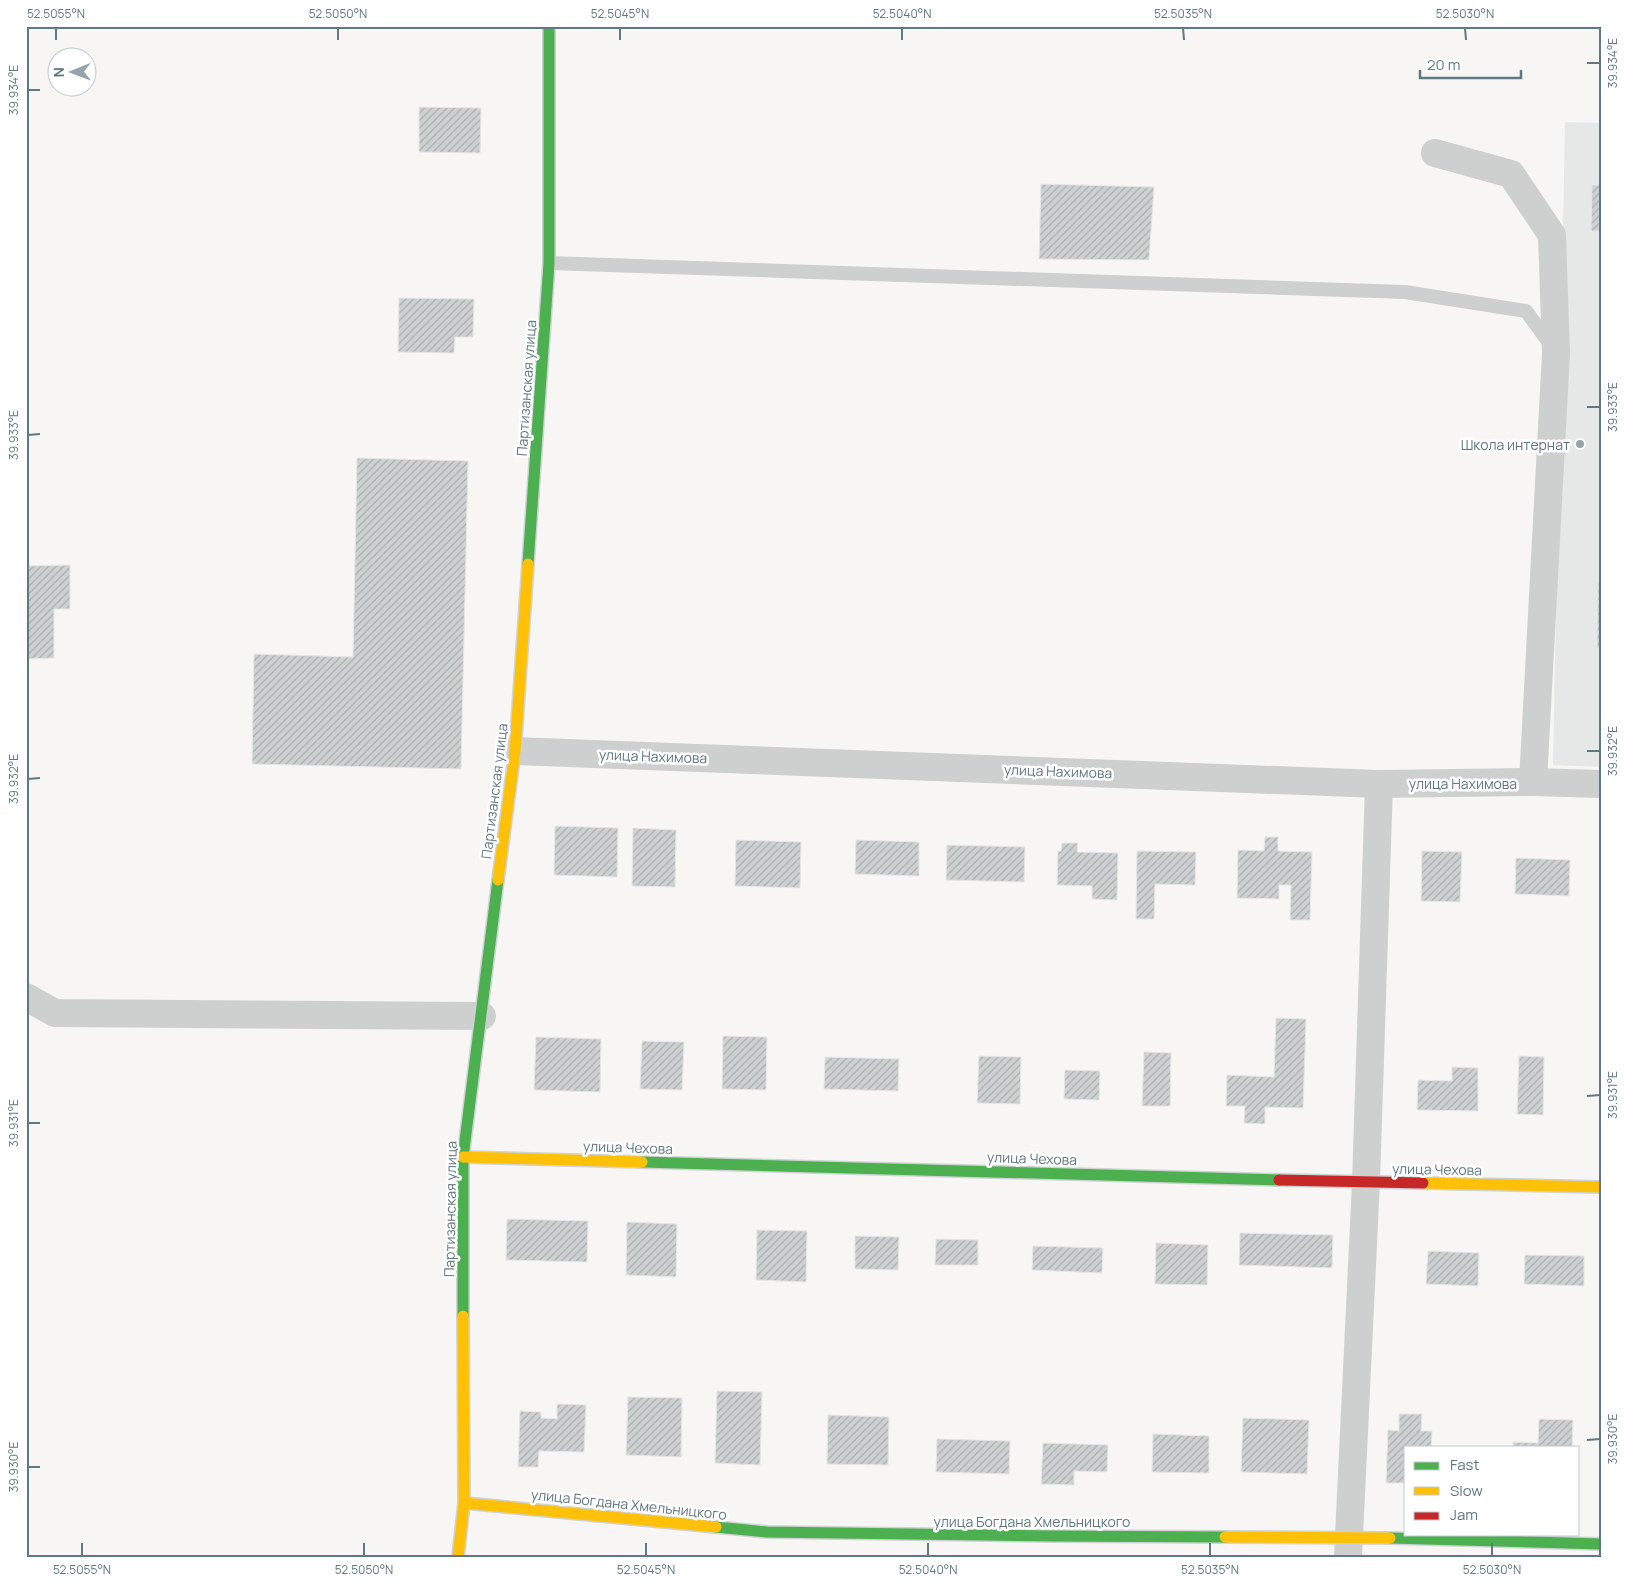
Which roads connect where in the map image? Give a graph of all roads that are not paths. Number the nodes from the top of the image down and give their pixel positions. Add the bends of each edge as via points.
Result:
1 (549, 26) edge
2 (1435, 153) dead end
3 (549, 263) junction
4 (1556, 353) junction
5 (516, 750) junction
6 (1533, 782) junction
7 (1379, 784) junction
8 (1601, 784) edge
9 (26, 997) edge
10 (482, 1016) junction
11 (463, 1158) junction
12 (1366, 1182) junction
13 (1601, 1187) edge
14 (464, 1503) junction
15 (1601, 1544) edge
16 (1348, 1547) edge
17 (458, 1557) edge

1 - 3 street, Партизанская улица
2 - 4 street via 1511,174 1552,235
3 - 4 lane via 1405,292 1526,311
3 - 5 street, Партизанская улица
4 - 6 street
5 - 7 street, улица Нахимова
5 - 10 street, Партизанская улица
6 - 7 street, улица Нахимова
6 - 8 street, улица Нахимова
7 - 12 street
9 - 10 street via 55,1013
10 - 11 street, Партизанская улица
11 - 12 street, улица Чехова
11 - 14 street, Партизанская улица
12 - 13 street, улица Чехова
12 - 16 street
14 - 16 street, улица Богдана Хмельницкого via 766,1532 1052,1536
14 - 17 street, Партизанская улица
15 - 16 street, улица Богдана Хмельницкого

